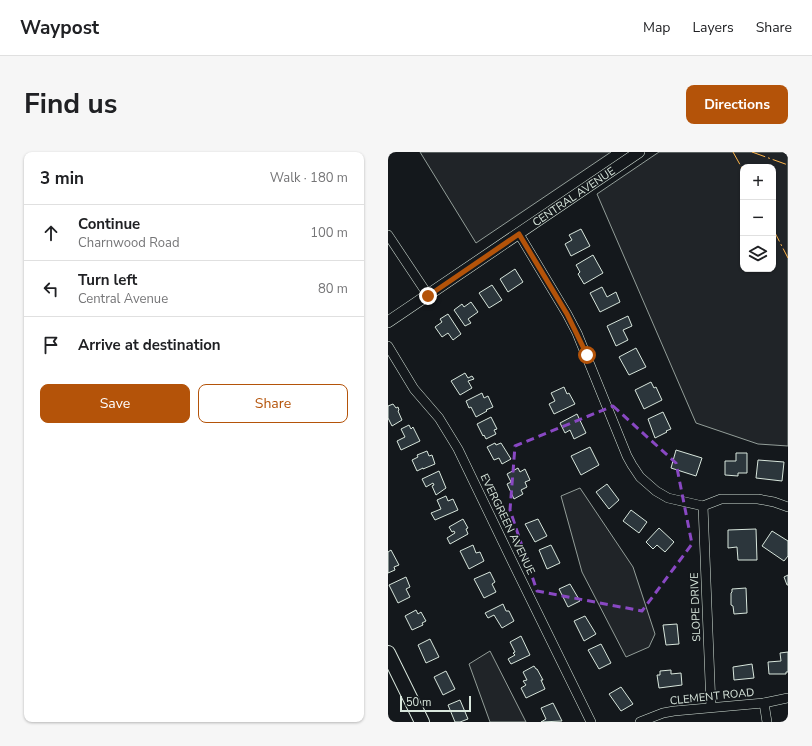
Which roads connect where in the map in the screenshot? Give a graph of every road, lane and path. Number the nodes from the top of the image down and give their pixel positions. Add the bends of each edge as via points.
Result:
1 (639, 152) edge
2 (519, 234) junction
3 (388, 235) edge
4 (428, 296) junction
5 (388, 322) edge
6 (388, 346) edge
7 (703, 506) junction
8 (788, 507) edge
9 (388, 653) edge
10 (788, 698) edge
11 (764, 703) junction
12 (711, 708) junction
13 (422, 722) edge
14 (591, 722) edge
15 (640, 722) edge
16 (767, 722) edge

1 - 2 street, CENTRAL AVENUE
2 - 4 street, CENTRAL AVENUE
2 - 7 street via 577,333 632,465 640,477 668,498
3 - 4 street
4 - 5 street, CENTRAL AVENUE
6 - 14 street, EVERGREEN AVENUE via 414,389 453,439
7 - 8 street via 721,499 749,499 766,500
7 - 12 street, SLOPE DRIVE
9 - 13 main road
10 - 11 street, CLEMENT ROAD
11 - 12 street, CLEMENT ROAD
11 - 16 street
12 - 15 street, CLEMENT ROAD via 663,713

